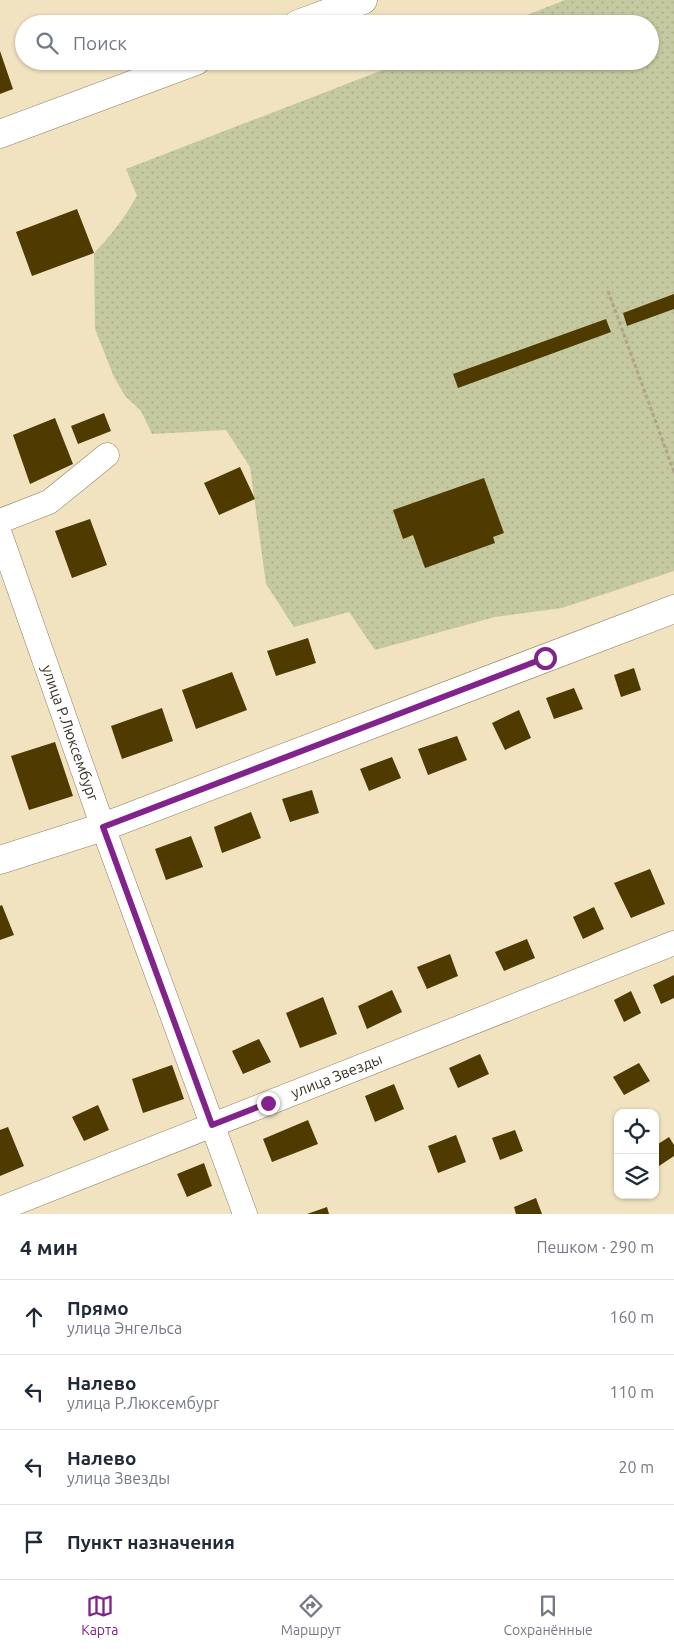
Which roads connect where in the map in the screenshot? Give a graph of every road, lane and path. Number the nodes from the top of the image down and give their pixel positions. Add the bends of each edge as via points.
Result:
1 (363, 0) edge
2 (325, 7) edge
3 (312, 15) edge
4 (172, 70) edge
5 (0, 134) edge
6 (608, 291) dead end
7 (107, 455) dead end
8 (674, 472) edge
9 (0, 521) edge
10 (0, 534) edge
11 (674, 609) edge
12 (103, 827) junction
13 (0, 860) edge
14 (674, 943) edge
15 (212, 1125) junction
16 (0, 1209) edge
17 (245, 1214) edge

1 - 2 street
2 - 3 street
4 - 5 street
6 - 8 path
7 - 9 street via 49,502
10 - 12 street, улица Р.Люксембург
11 - 12 street
12 - 13 street
12 - 15 street, улица Р.Люксембург
14 - 15 street, улица Звезды
15 - 16 street, улица Звезды
15 - 17 street, улица Р.Люксембург

